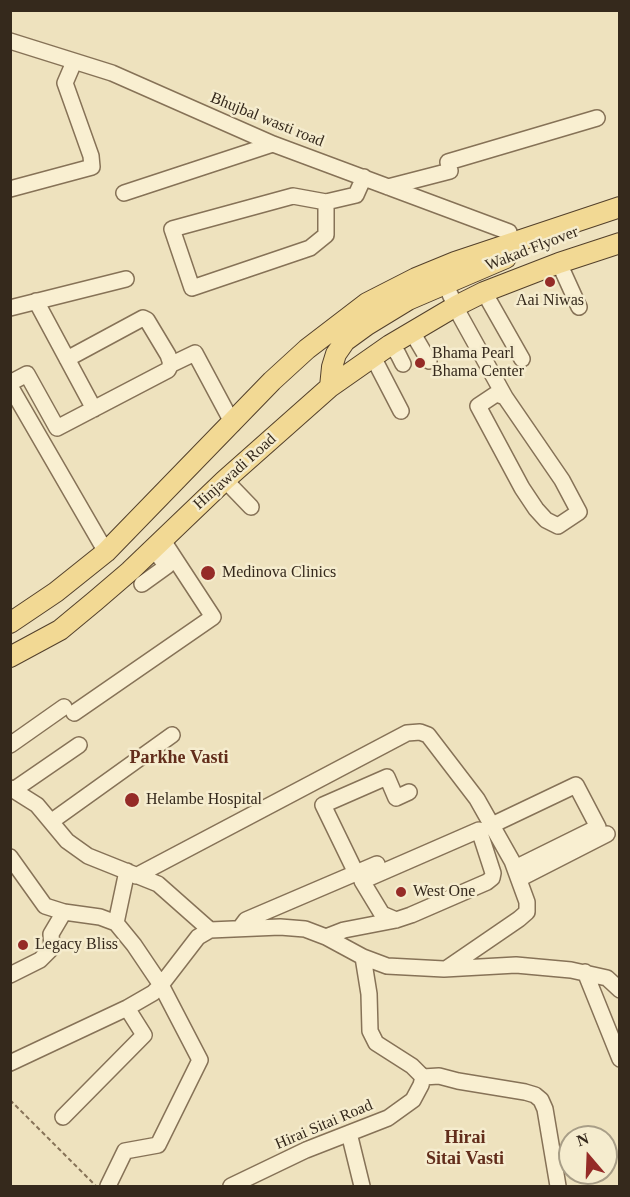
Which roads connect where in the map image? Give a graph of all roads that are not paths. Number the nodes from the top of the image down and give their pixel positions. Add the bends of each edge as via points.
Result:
1 (10, 41) edge
2 (74, 62) junction
3 (597, 118) dead end
4 (273, 144) junction
5 (364, 177) junction
6 (388, 187) junction
7 (10, 189) edge
8 (124, 193) dead end
9 (620, 194) edge
10 (326, 202) junction
11 (620, 207) edge
12 (620, 217) edge
13 (620, 243) edge
14 (508, 245) junction
15 (455, 262) joint
16 (559, 263) junction
17 (126, 279) dead end
18 (445, 283) junction
19 (484, 292) junction
20 (36, 301) junction
21 (456, 306) junction
22 (579, 307) dead end
23 (10, 308) edge
24 (412, 332) junction
25 (390, 345) junction
26 (373, 357) junction
27 (67, 359) junction
28 (522, 359) dead end
29 (429, 362) dead end
30 (403, 364) dead end
31 (170, 365) junction
32 (10, 385) edge
33 (330, 387) junction
34 (505, 397) junction
35 (94, 409) junction
36 (401, 411) dead end
37 (232, 424) junction
38 (225, 480) junction
39 (251, 507) dead end
40 (158, 544) junction
41 (106, 552) junction
42 (142, 584) dead end
43 (10, 623) edge
44 (10, 657) edge
45 (172, 735) dead end
46 (10, 745) edge
47 (79, 745) dead end
48 (13, 788) edge
49 (409, 792) dead end
50 (52, 821) junction
51 (490, 821) junction
52 (607, 834) dead end
53 (10, 857) edge
54 (131, 873) junction
55 (356, 873) junction
56 (517, 873) junction
57 (64, 912) junction
58 (396, 920) junction
59 (116, 923) junction
60 (240, 928) junction
61 (210, 930) junction
62 (326, 937) junction
63 (363, 957) junction
64 (444, 969) junction
65 (585, 972) junction
66 (10, 975) edge
67 (161, 985) junction
68 (620, 990) edge
69 (128, 1008) junction
70 (620, 1059) edge
71 (10, 1063) edge
72 (422, 1081) junction
73 (63, 1117) dead end
74 (349, 1133) junction
75 (248, 1183) edge
76 (108, 1186) edge
77 (231, 1186) edge
78 (362, 1186) edge
79 (558, 1186) edge

1 - 2 street, Bhujbal wasti road
2 - 4 street, Bhujbal wasti road via 112,74
2 - 7 street via 65,83 92,166
3 - 6 street via 448,162 450,171
4 - 5 street, Bhujbal wasti road
4 - 8 street
5 - 6 street, Bhujbal wasti road
5 - 10 street via 356,195
6 - 14 street, Bhujbal wasti road
9 - 14 main road
10 - 10 street via 293,196 172,229 192,288 310,248 326,235
11 - 14 main road, Wakad Flyover
12 - 14 main road, Wakad Flyover
13 - 16 main road, Hinjawadi Road
14 - 15 main road, Wakad Flyover
14 - 18 main road, Wakad Flyover
15 - 37 main road, Hinjawadi Road via 367,303 307,349
16 - 19 main road, Hinjawadi Road
16 - 22 street
17 - 20 street
18 - 21 street
18 - 33 main road via 408,300 345,341 336,354
19 - 21 main road, Hinjawadi Road
19 - 28 street
20 - 23 street
20 - 27 street
21 - 24 main road, Hinjawadi Road
21 - 34 street
24 - 25 main road, Hinjawadi Road
24 - 29 street
25 - 26 main road, Hinjawadi Road
25 - 30 street
26 - 33 main road, Hinjawadi Road
26 - 36 street
27 - 31 street via 143,318 168,355
27 - 35 street
31 - 35 street via 168,370
31 - 37 street via 195,352
32 - 35 street via 27,374 57,428
32 - 41 street
33 - 38 main road, Hinjawadi Road
34 - 34 street via 496,394 478,406 522,488 546,520 558,526 579,512 562,480
37 - 41 main road, Hinjawadi Road
38 - 39 street
38 - 40 main road, Hinjawadi Road
40 - 42 street via 167,566
40 - 44 main road, Hinjawadi Road via 60,630
40 - 46 street via 213,618
41 - 43 main road, Hinjawadi Road
45 - 50 street
47 - 48 street
48 - 50 street
49 - 55 street via 396,798 387,777 322,805
50 - 54 street via 67,841 88,856
51 - 54 street via 428,735 407,733
51 - 55 street
51 - 56 street
51 - 56 street via 576,785 598,827
52 - 56 street
53 - 57 street via 45,906
54 - 59 street
54 - 61 street via 158,884
55 - 60 street via 246,920
56 - 64 street via 527,912
57 - 59 street
57 - 66 street via 51,933 52,948 40,960
58 - 58 street via 492,878 492,865 479,830 362,881 382,914
58 - 62 street
59 - 67 street
60 - 61 street
60 - 62 street via 306,929
61 - 67 street via 198,937
62 - 63 street
63 - 64 street via 387,966
63 - 72 street via 370,1031 376,1043 412,1066
64 - 65 street via 516,965
65 - 68 street via 608,978
65 - 70 street
67 - 69 street
67 - 76 street via 200,1060 158,1145 125,1151
69 - 71 street
69 - 73 street via 144,1035
72 - 74 street, Hirai Sitai Road via 413,1100 388,1118
72 - 79 street via 439,1076 535,1095 545,1109
74 - 75 street, Hirai Sitai Road via 306,1150
74 - 78 street
75 - 77 street, Hirai Sitai Road

